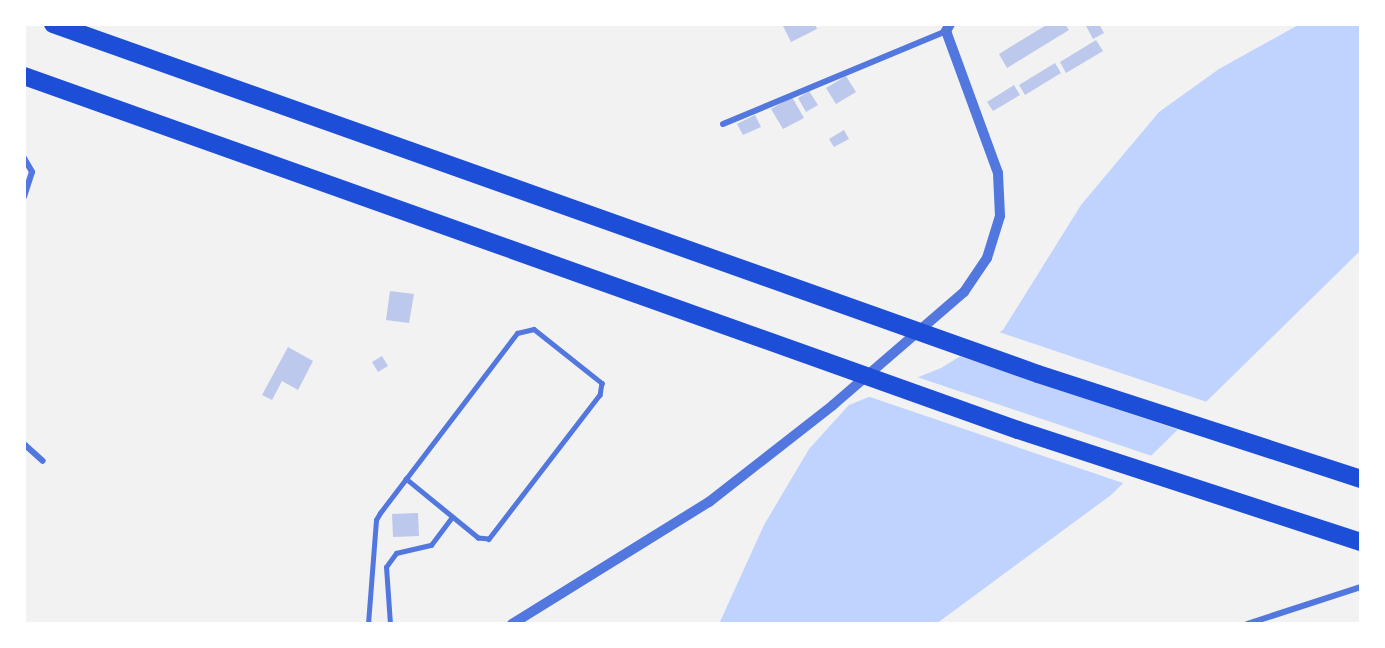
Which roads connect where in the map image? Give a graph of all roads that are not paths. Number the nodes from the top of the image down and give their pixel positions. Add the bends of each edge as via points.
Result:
1 (53, 24) edge
2 (948, 27) edge
3 (24, 76) edge
4 (723, 124) dead end
5 (24, 158) edge
6 (24, 197) edge
7 (24, 444) edge
8 (43, 461) dead end
9 (406, 479) junction
10 (1361, 479) edge
11 (452, 517) junction
12 (1361, 542) edge
13 (1361, 587) edge
14 (516, 623) edge
15 (368, 624) edge
16 (390, 624) edge
17 (1247, 624) edge

1 - 10 highway via 671,246
2 - 4 street
2 - 14 street via 991,153 1000,216 987,258 964,292 833,405 709,502
3 - 12 highway via 1018,430
5 - 6 street via 32,172
7 - 8 street
9 - 11 lane
9 - 11 lane via 524,329 534,328 602,384 600,394 492,537 478,538
9 - 15 lane via 374,528
11 - 16 lane via 431,545 396,554 386,567
13 - 17 street

